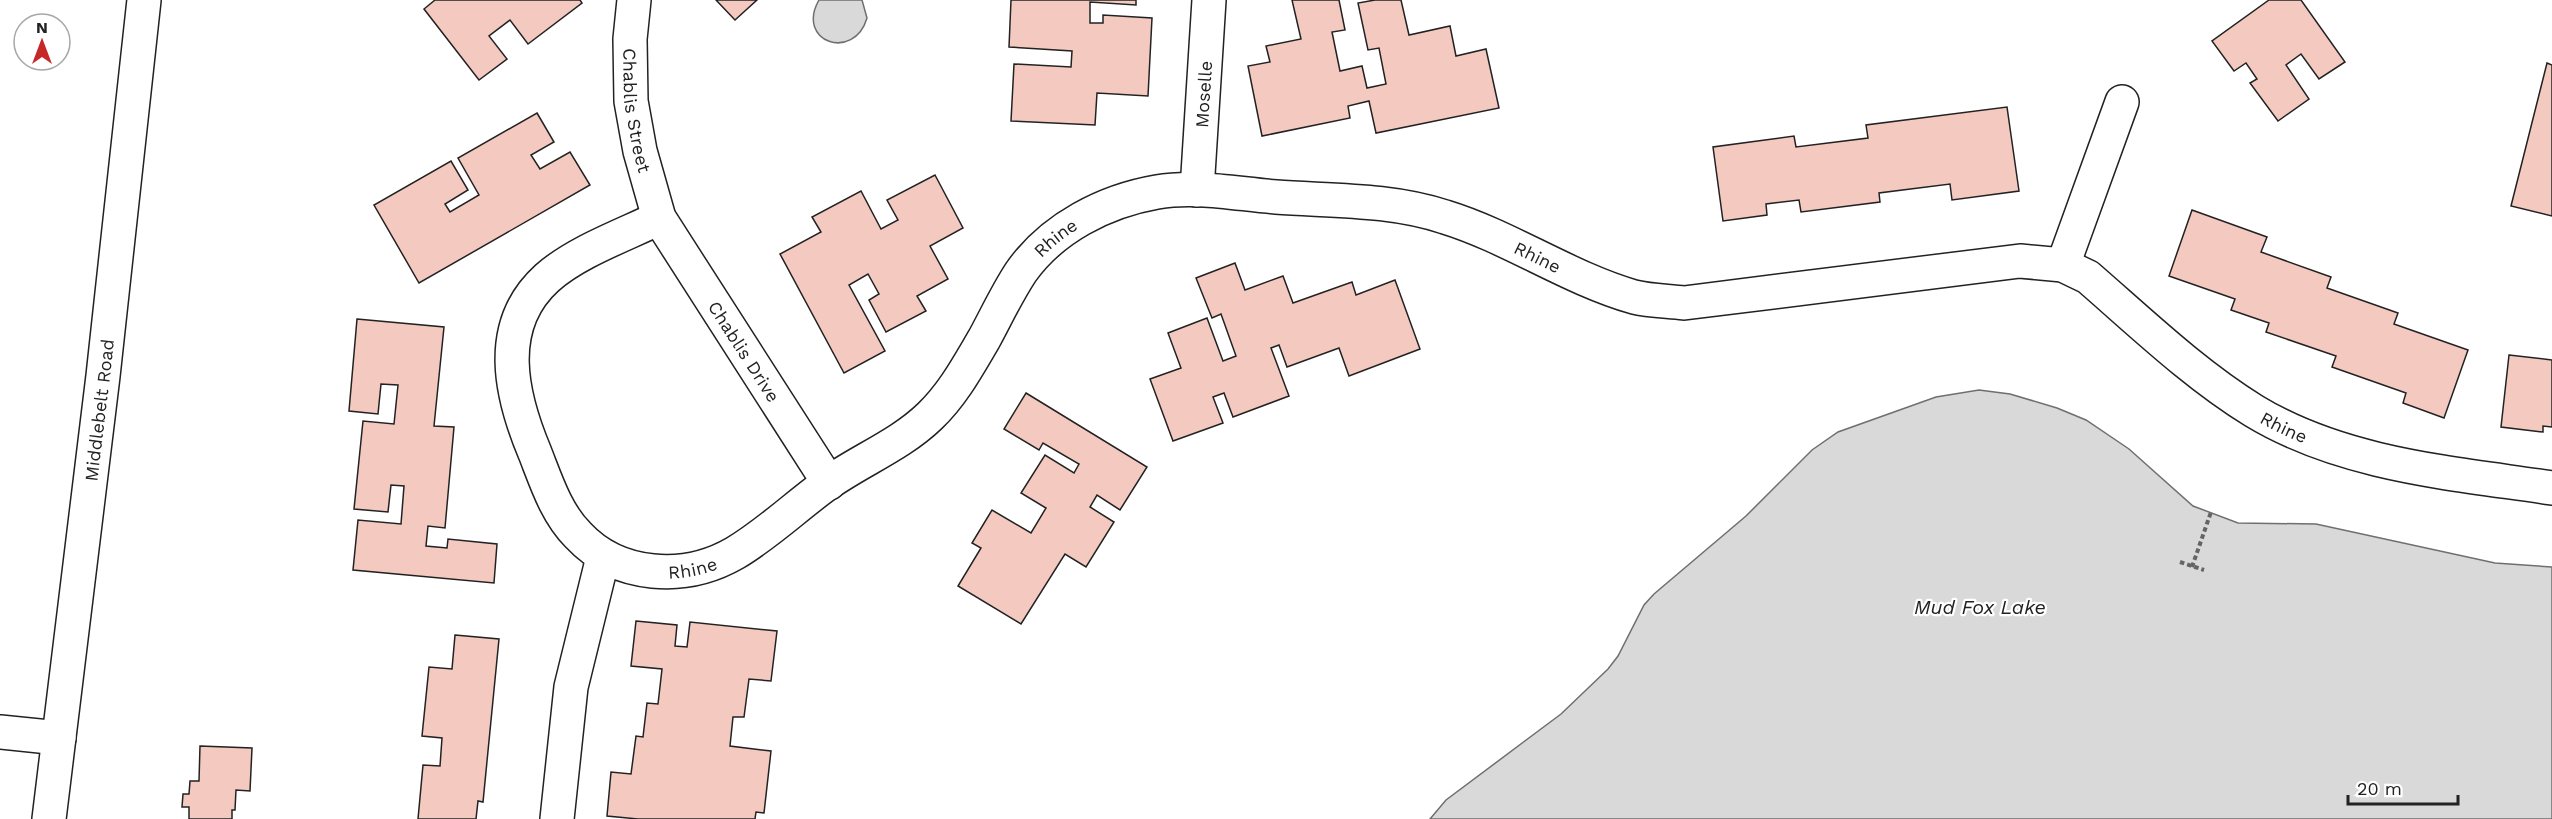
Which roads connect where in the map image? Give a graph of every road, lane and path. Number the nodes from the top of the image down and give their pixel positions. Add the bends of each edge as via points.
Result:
1 (144, 0) edge
2 (634, 0) edge
3 (1209, 0) edge
4 (2122, 102) dead end
5 (1197, 190) junction
6 (659, 218) junction
7 (2062, 265) junction
8 (829, 483) junction
9 (2552, 488) edge
10 (2211, 512) dead end
11 (603, 557) junction
12 (2180, 562) dead end
13 (2192, 567) junction
14 (2204, 570) dead end
15 (0, 732) edge
16 (59, 738) junction
17 (49, 819) edge
18 (557, 819) edge

1 - 16 street, Middlebelt Road
2 - 6 street, Chablis Street via 630,39 632,100 640,151
3 - 5 street, Moselle
4 - 7 street
5 - 7 street, Rhine via 1401,206 1447,217 1636,297 1684,303 2020,261
5 - 8 street, Rhine via 1162,191 1130,198 1079,219 1046,244 1022,271 962,379 932,415 898,442
6 - 8 street, Chablis Drive
6 - 11 street, Rhine via 573,260 547,278 530,298 519,321 511,358 518,405 550,491 577,534
7 - 9 street, Rhine via 2088,277 2222,389 2291,429 2334,447 2420,468
8 - 11 street, Rhine via 735,553 712,564 687,571 660,572
10 - 13 path
11 - 18 street via 571,687
12 - 13 path
13 - 14 path
15 - 16 street
16 - 17 street, Middlebelt Road

